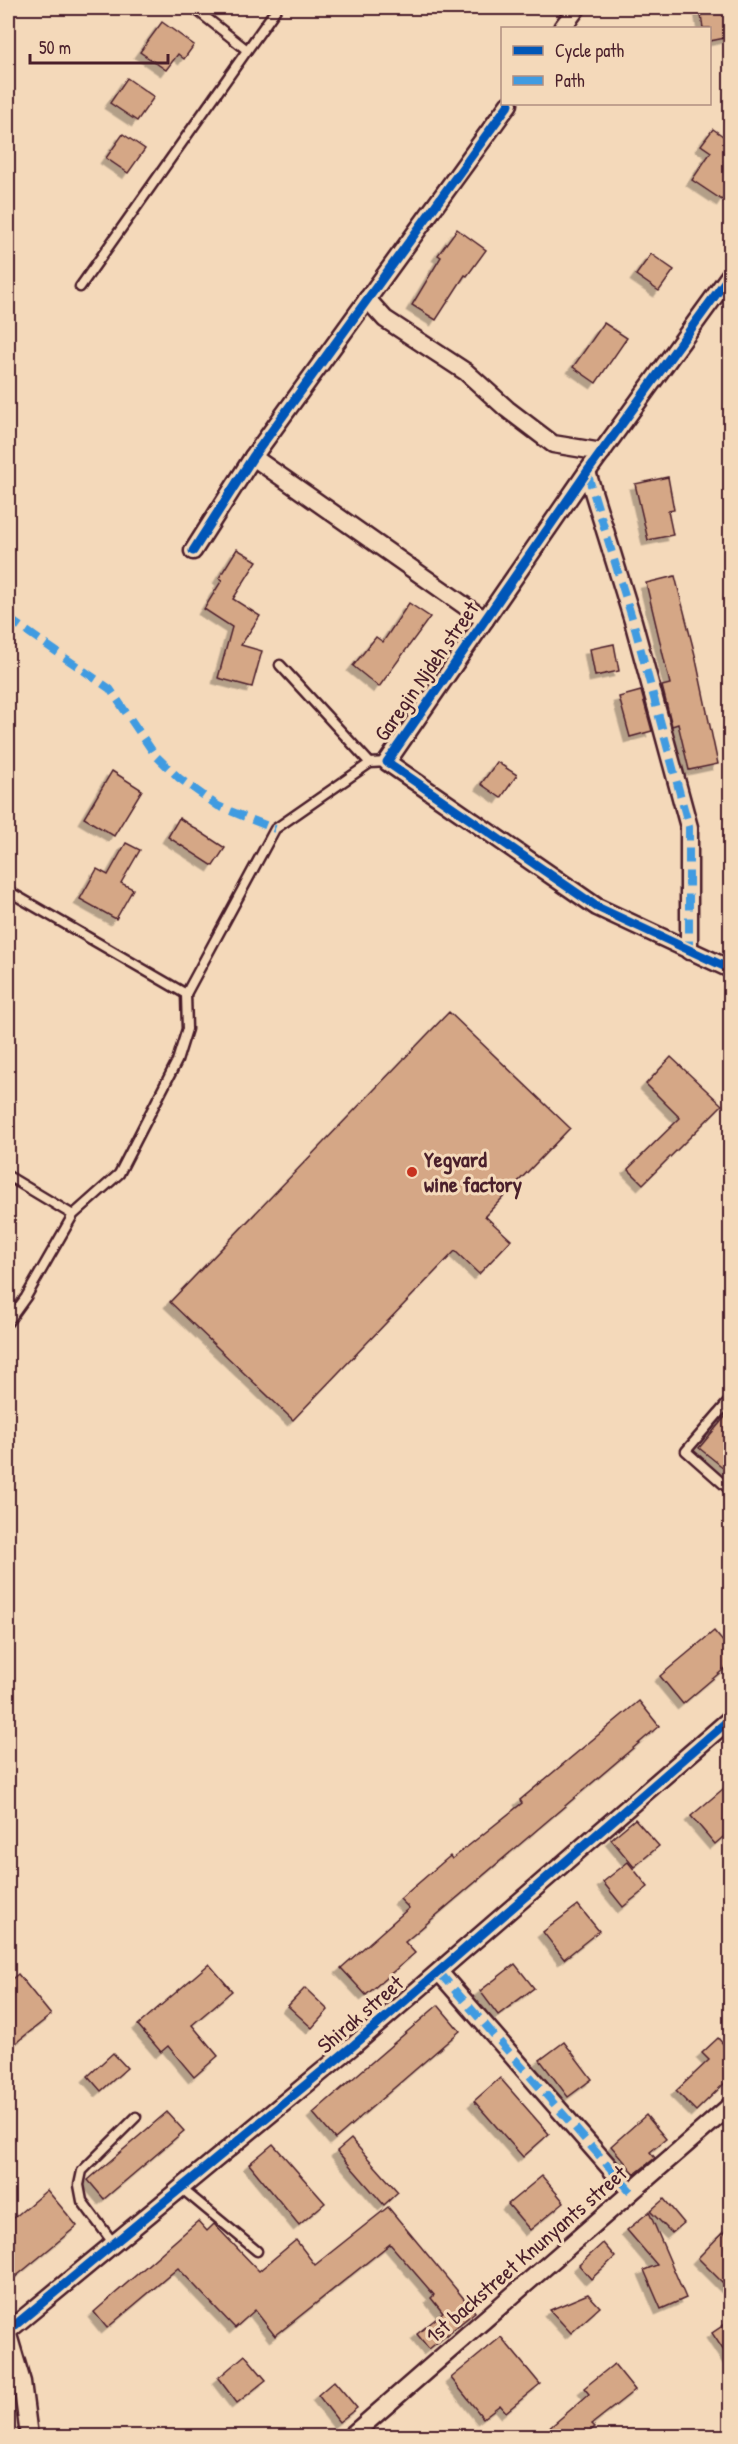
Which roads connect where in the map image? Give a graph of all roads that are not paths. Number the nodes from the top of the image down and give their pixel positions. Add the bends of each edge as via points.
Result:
1 (194, 8) edge
2 (277, 8) edge
3 (577, 8) edge
4 (563, 27) edge
5 (248, 50) junction
6 (508, 105) edge
7 (730, 275) edge
8 (80, 287) dead end
9 (367, 299) junction
10 (602, 452) junction
11 (253, 457) junction
12 (587, 472) junction
13 (193, 551) dead end
14 (485, 620) junction
15 (280, 665) dead end
16 (387, 762) junction
17 (370, 763) junction
18 (8, 891) edge
19 (690, 951) junction
20 (730, 969) edge
21 (186, 994) junction
22 (8, 1176) edge
23 (73, 1215) junction
24 (8, 1322) edge
25 (730, 1400) edge
26 (730, 1490) edge
27 (730, 1719) edge
28 (439, 1972) junction
29 (730, 2106) edge
30 (136, 2117) dead end
31 (181, 2188) junction
32 (631, 2192) junction
33 (114, 2244) junction
34 (257, 2252) dead end
35 (8, 2333) edge
36 (29, 2436) edge
37 (351, 2436) edge

1 - 5 lane
2 - 5 lane
3 - 4 street
5 - 8 lane
6 - 9 street
7 - 10 street, Garegin Njdeh street
9 - 10 street via 385,319 466,372 553,444
9 - 11 street
10 - 12 street, Garegin Njdeh street
11 - 13 street
11 - 14 street
12 - 14 street, Garegin Njdeh street
12 - 19 street via 633,621 689,827
14 - 16 street, Garegin Njdeh street
15 - 17 lane
16 - 17 lane
16 - 19 street, Garegin Njdeh street via 597,907
17 - 21 lane via 275,829
18 - 21 lane
19 - 20 street, Garegin Njdeh street
21 - 23 lane via 187,1029 177,1061 119,1174
22 - 23 lane
23 - 24 lane
25 - 26 lane via 686,1451
27 - 28 street, Shirak street
28 - 31 street, Shirak street
28 - 32 street
29 - 32 street, 1st backstreet Knunyants street
30 - 33 lane via 82,2171 79,2185 82,2201
31 - 33 street, Shirak street
31 - 34 lane
32 - 37 street, 1st backstreet Knunyants street
33 - 35 street, Shirak street
35 - 36 street via 22,2382

